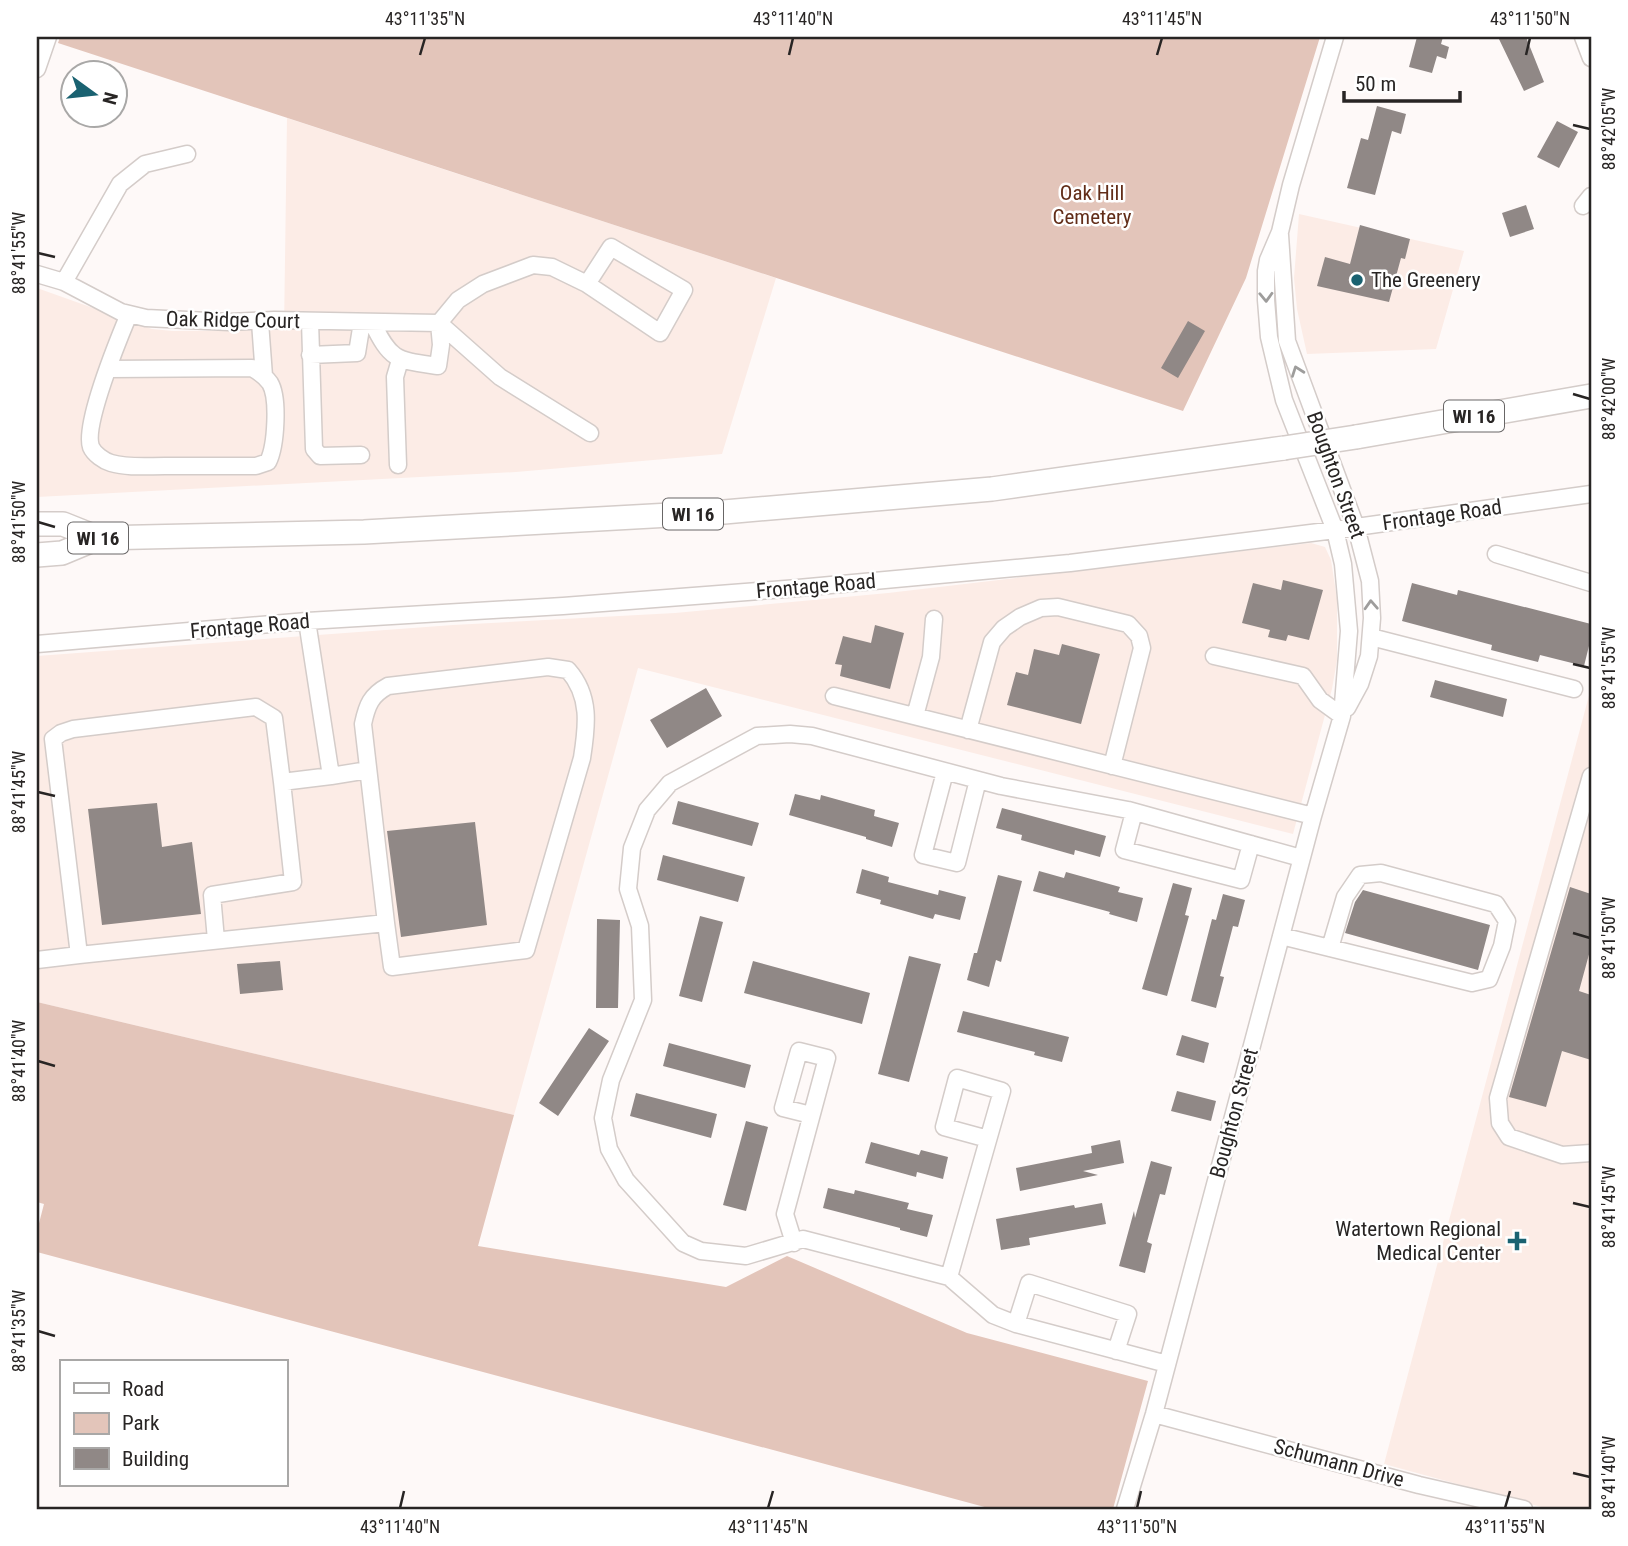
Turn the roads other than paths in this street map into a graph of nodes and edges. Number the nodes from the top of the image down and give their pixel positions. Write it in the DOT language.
graph roads {
  1 [pos="48,37"];
  2 [pos="1335,37"];
  3 [pos="1583,37"];
  4 [pos="1591,58"];
  5 [pos="37,69"];
  6 [pos="187,154"];
  7 [pos="1280,232"];
  8 [pos="38,279"];
  9 [pos="64,282"];
  10 [pos="587,285"];
  11 [pos="129,314"];
  12 [pos="310,321"];
  13 [pos="260,322"];
  14 [pos="367,322"];
  15 [pos="439,323"];
  16 [pos="310,355"];
  17 [pos="400,360"];
  18 [pos="109,369"];
  19 [pos="264,376"];
  20 [pos="1591,396"];
  21 [pos="590,433"];
  22 [pos="361,454"];
  23 [pos="398,465"];
  24 [pos="1591,494"];
  25 [pos="37,524"];
  26 [pos="1356,527"];
  27 [pos="1335,530"];
  28 [pos="98,538"];
  29 [pos="1496,554"];
  30 [pos="37,555"];
  31 [pos="1591,583"];
  32 [pos="934,619"];
  33 [pos="307,621"];
  34 [pos="1371,637"];
  35 [pos="37,644"];
  36 [pos="1214,656"];
  37 [pos="1574,689"];
  38 [pos="834,696"];
  39 [pos="915,716"];
  40 [pos="1342,716"];
  41 [pos="968,730"];
  42 [pos="1112,766"];
  43 [pos="368,770"];
  44 [pos="945,772"];
  45 [pos="331,776"];
  46 [pos="1591,776"];
  47 [pos="978,780"];
  48 [pos="282,782"];
  49 [pos="1133,812"];
  50 [pos="1313,816"];
  51 [pos="1251,844"];
  52 [pos="1301,858"];
  53 [pos="386,923"];
  54 [pos="1281,936"];
  55 [pos="216,940"];
  56 [pos="1330,948"];
  57 [pos="79,955"];
  58 [pos="37,960"];
  59 [pos="811,1115"];
  60 [pos="988,1139"];
  61 [pos="1591,1153"];
  62 [pos="794,1243"];
  63 [pos="949,1277"];
  64 [pos="1016,1324"];
  65 [pos="1116,1351"];
  66 [pos="1167,1364"];
  67 [pos="1153,1415"];
  68 [pos="1125,1509"];
  69 [pos="1524,1509"];
  1 -- 5 [label="street"];
  2 -- 7 [label="street, Boughton Street"];
  3 -- 4 [label="street"];
  6 -- 9 [label="street"];
  26 -- 7 [label="street, Boughton Street, one-way"];
  7 -- 27 [label="street, Boughton Street, one-way"];
  8 -- 9 [label="street, Oak Ridge Court"];
  9 -- 11 [label="street, Oak Ridge Court"];
  10 -- 10 [label="street"];
  10 -- 15 [label="street"];
  11 -- 13 [label="street, Oak Ridge Court"];
  11 -- 18 [label="street"];
  12 -- 13 [label="street, Oak Ridge Court"];
  12 -- 14 [label="street, Oak Ridge Court"];
  12 -- 16 [label="street"];
  13 -- 19 [label="street"];
  14 -- 15 [label="street, Oak Ridge Court"];
  14 -- 16 [label="street"];
  14 -- 17 [label="street"];
  15 -- 17 [label="street"];
  15 -- 21 [label="street"];
  16 -- 22 [label="street"];
  17 -- 23 [label="street"];
  18 -- 19 [label="street"];
  18 -- 19 [label="street"];
  20 -- 28 [label="highway, WI 16, bridge"];
  24 -- 26 [label="street, Frontage Road"];
  25 -- 28 [label="highway, WI 16"];
  26 -- 27 [label="street, Frontage Road"];
  34 -- 26 [label="street, Boughton Street, one-way"];
  27 -- 33 [label="street, Frontage Road"];
  27 -- 40 [label="street, Boughton Street"];
  28 -- 30 [label="highway, WI 16"];
  29 -- 31 [label="street"];
  32 -- 39 [label="street"];
  33 -- 35 [label="street, Frontage Road"];
  33 -- 45 [label="street"];
  34 -- 37 [label="street"];
  34 -- 40 [label="street, Boughton Street"];
  36 -- 40 [label="street"];
  38 -- 39 [label="street"];
  39 -- 41 [label="street"];
  40 -- 50 [label="street, Boughton Street"];
  41 -- 42 [label="street"];
  41 -- 42 [label="street"];
  42 -- 50 [label="street"];
  43 -- 45 [label="street"];
  43 -- 53 [label="street"];
  43 -- 53 [label="street"];
  44 -- 47 [label="street"];
  44 -- 47 [label="street"];
  44 -- 62 [label="street"];
  45 -- 48 [label="street"];
  46 -- 61 [label="street"];
  47 -- 49 [label="street"];
  48 -- 55 [label="street"];
  48 -- 57 [label="street"];
  49 -- 51 [label="street"];
  49 -- 51 [label="street"];
  50 -- 52 [label="street, Boughton Street"];
  51 -- 52 [label="street"];
  52 -- 54 [label="street, Boughton Street"];
  53 -- 55 [label="street"];
  54 -- 56 [label="street"];
  54 -- 66 [label="street, Boughton Street"];
  55 -- 57 [label="street"];
  56 -- 56 [label="street"];
  57 -- 58 [label="street"];
  59 -- 62 [label="street"];
  60 -- 63 [label="street"];
  62 -- 63 [label="street"];
  63 -- 64 [label="street"];
  64 -- 65 [label="street"];
  64 -- 65 [label="street"];
  65 -- 66 [label="street"];
  66 -- 67 [label="street, Boughton Street"];
  67 -- 68 [label="street, Boughton Street"];
  67 -- 69 [label="street, Schumann Drive"];
}
